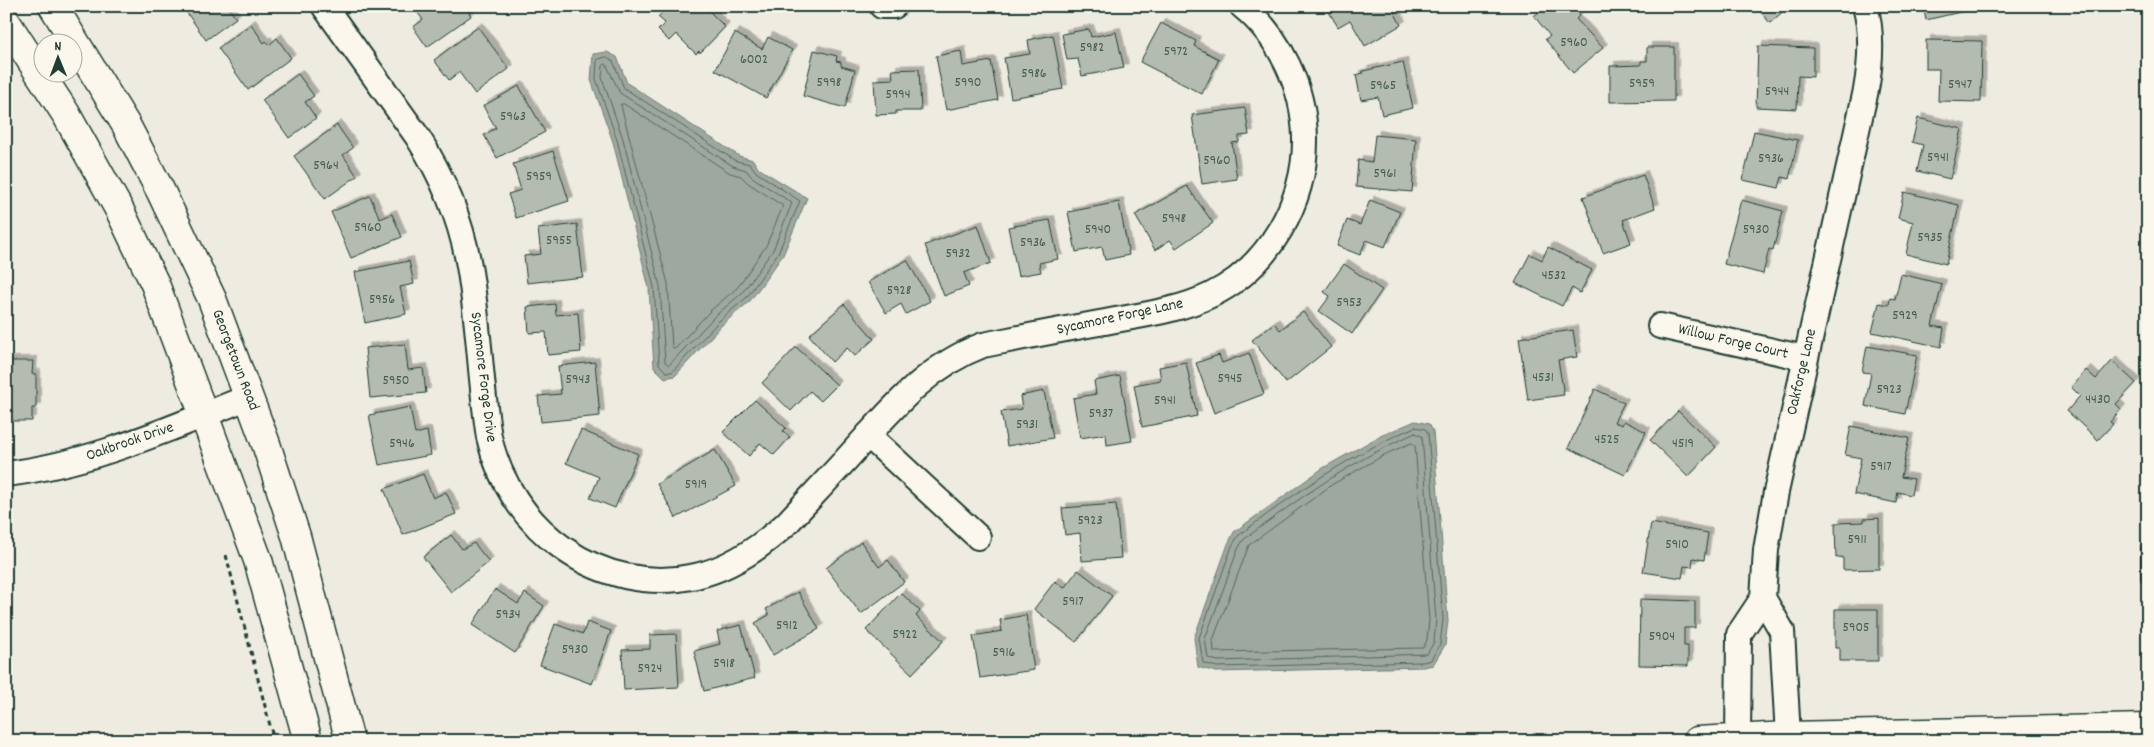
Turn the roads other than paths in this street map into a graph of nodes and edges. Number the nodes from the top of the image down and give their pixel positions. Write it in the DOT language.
graph roads {
  1 [pos="53,6"];
  2 [pos="324,6"];
  3 [pos="882,6"];
  4 [pos="894,6"];
  5 [pos="1242,6"];
  6 [pos="1865,6"];
  7 [pos="6,22"];
  8 [pos="1660,326"];
  9 [pos="1805,358"];
  10 [pos="249,397"];
  11 [pos="205,414"];
  12 [pos="868,435"];
  13 [pos="6,474"];
  14 [pos="978,537"];
  15 [pos="2148,548"];
  16 [pos="2148,578"];
  17 [pos="1763,598"];
  18 [pos="2148,728"];
  19 [pos="1788,736"];
  20 [pos="1738,739"];
  21 [pos="308,741"];
  22 [pos="350,741"];
  23 [pos="1697,741"];
  1 -- 10 [label="main road, Georgetown Road"];
  2 -- 12 [label="street, Sycamore Forge Drive"];
  3 -- 4 [label="street"];
  5 -- 12 [label="street, Sycamore Forge Lane"];
  6 -- 9 [label="street, Oakforge Lane"];
  7 -- 11 [label="main road"];
  8 -- 9 [label="street, Willow Forge Court"];
  9 -- 17 [label="street, Oakforge Lane"];
  10 -- 11 [label="street, Oakbrook Drive"];
  10 -- 22 [label="main road, Georgetown Road"];
  11 -- 13 [label="street, Oakbrook Drive"];
  11 -- 21 [label="main road"];
  12 -- 14 [label="street"];
  15 -- 16 [label="lane"];
  17 -- 19 [label="street"];
  17 -- 20 [label="street"];
  18 -- 19 [label="main road"];
  19 -- 20 [label="main road"];
  20 -- 23 [label="main road"];
}
